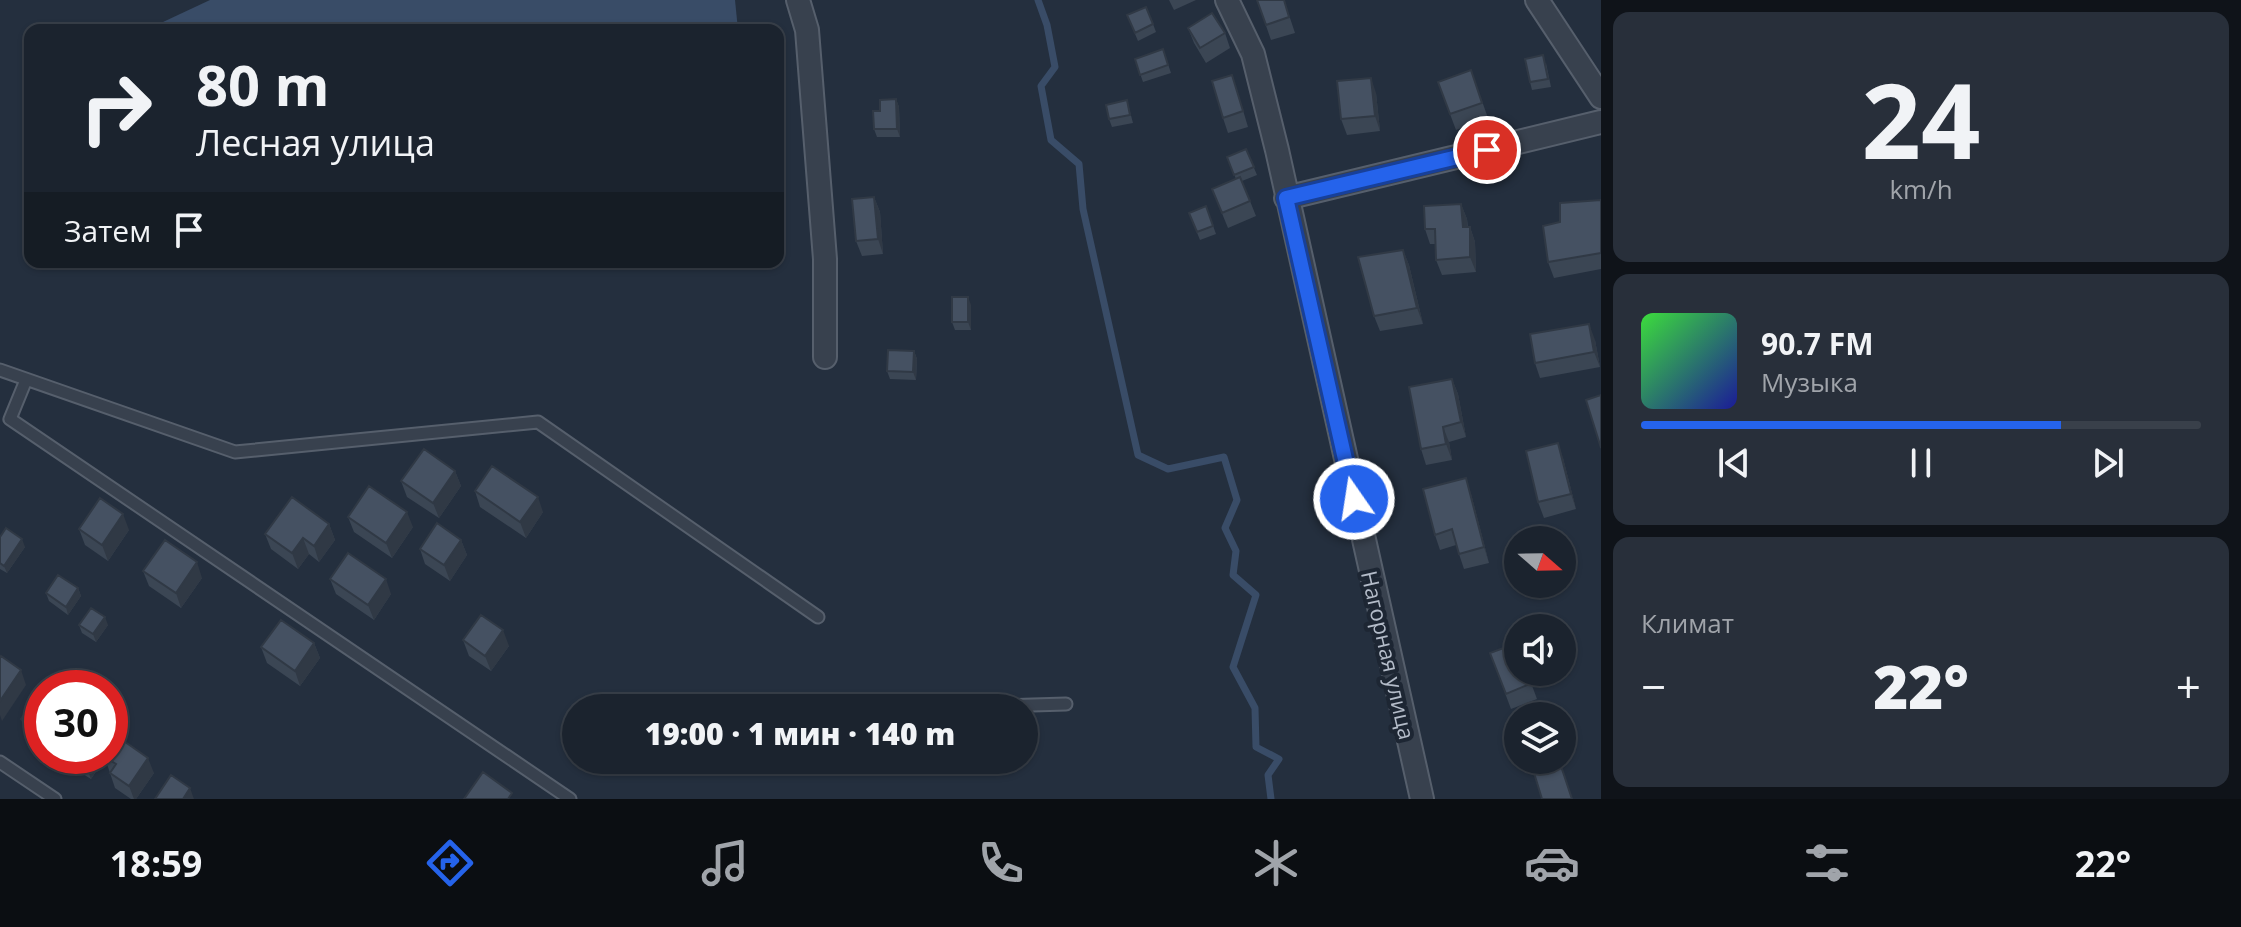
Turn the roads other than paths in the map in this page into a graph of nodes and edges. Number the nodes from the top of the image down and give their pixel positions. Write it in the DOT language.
graph roads {
  1 [pos="798,0"];
  2 [pos="1227,0"];
  3 [pos="1537,0"];
  4 [pos="1601,97"];
  5 [pos="1601,122"];
  6 [pos="1286,198"];
  7 [pos="825,357"];
  8 [pos="0,370"];
  9 [pos="26,380"];
  10 [pos="818,617"];
  11 [pos="1066,704"];
  12 [pos="1038,705"];
  13 [pos="0,762"];
  14 [pos="55,799"];
  15 [pos="570,799"];
  16 [pos="1422,799"];
  1 -- 7 [label="street"];
  2 -- 6 [label="street, Нагорная улица"];
  3 -- 4 [label="street"];
  5 -- 6 [label="street"];
  6 -- 16 [label="street, Нагорная улица"];
  8 -- 9 [label="lane"];
  9 -- 10 [label="lane"];
  9 -- 15 [label="lane"];
  11 -- 12 [label="lane"];
  13 -- 14 [label="lane"];
}
